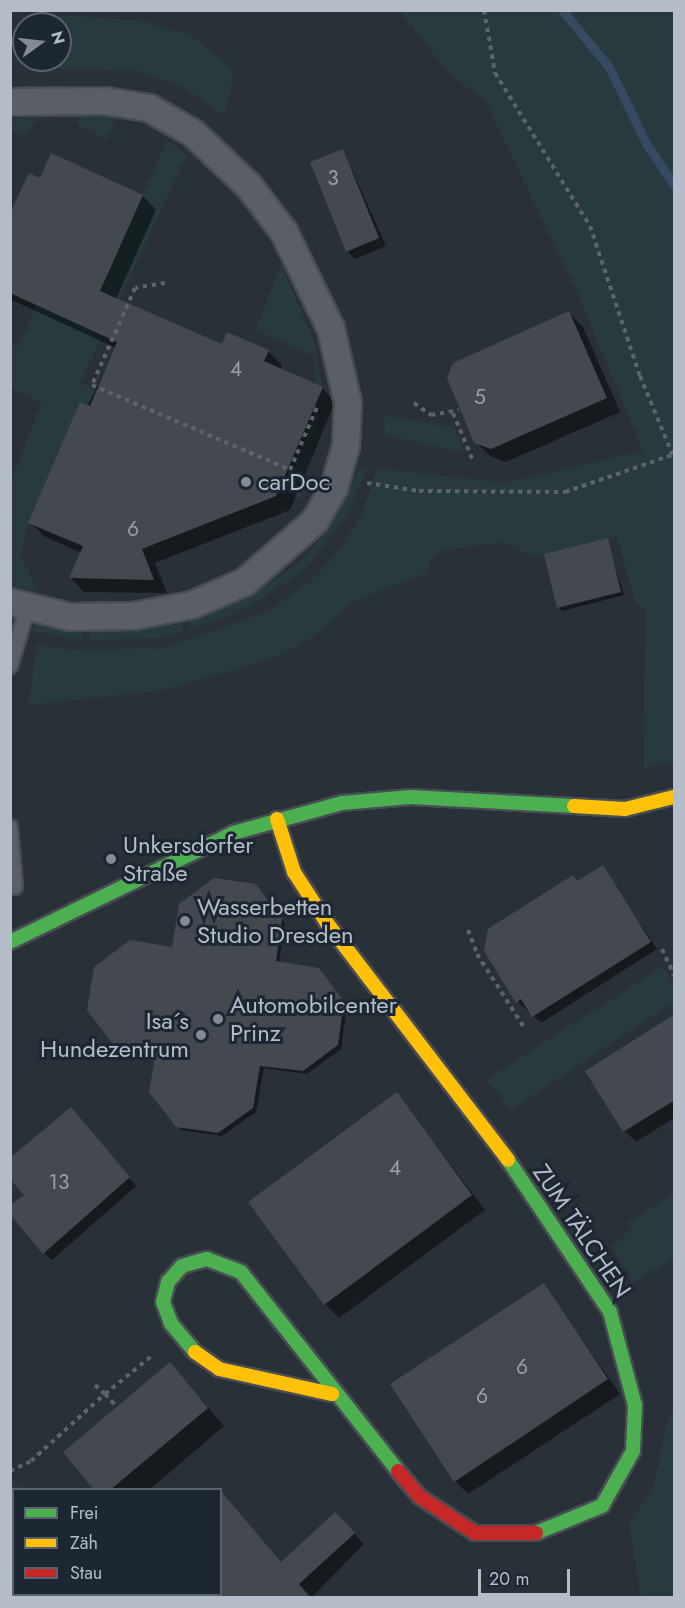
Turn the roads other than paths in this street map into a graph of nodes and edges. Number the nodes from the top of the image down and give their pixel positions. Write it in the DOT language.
graph roads {
  1 [pos="10,102"];
  2 [pos="19,604"];
  3 [pos="10,666"];
  4 [pos="675,797"];
  5 [pos="277,819"];
  6 [pos="10,827"];
  7 [pos="15,887"];
  8 [pos="10,942"];
  9 [pos="332,1394"];
  1 -- 2 [label="street"];
  2 -- 3 [label="lane"];
  4 -- 5 [label="street"];
  5 -- 8 [label="street"];
  5 -- 9 [label="street, ZUM TÄLCHEN"];
  6 -- 7 [label="lane"];
  9 -- 9 [label="street, ZUM TÄLCHEN"];
}
